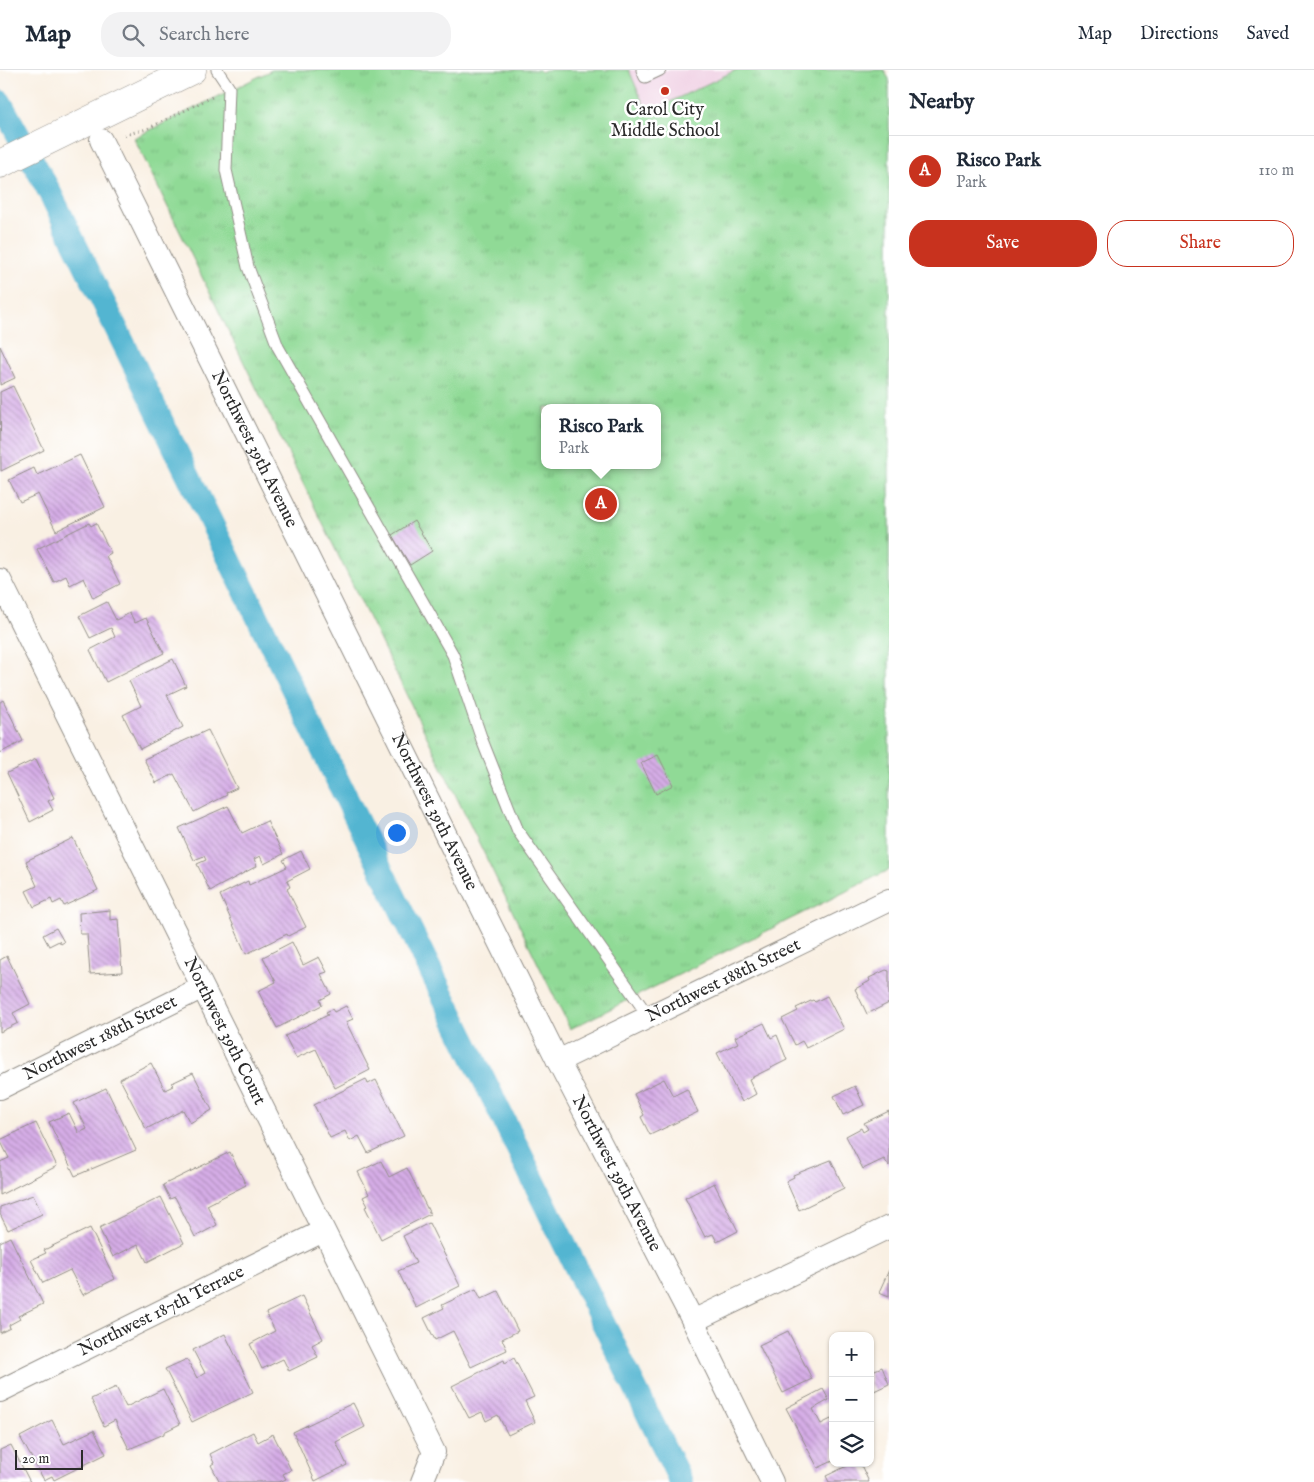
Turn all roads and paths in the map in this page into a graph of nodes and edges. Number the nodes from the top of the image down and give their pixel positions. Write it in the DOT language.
graph roads {
  1 [pos="192,70"];
  2 [pos="217,70"];
  3 [pos="642,70"];
  4 [pos="660,70"];
  5 [pos="229,88"];
  6 [pos="101,140"];
  7 [pos="0,164"];
  8 [pos="0,580"];
  9 [pos="889,900"];
  10 [pos="201,988"];
  11 [pos="649,1016"];
  12 [pos="558,1060"];
  13 [pos="0,1088"];
  14 [pos="889,1228"];
  15 [pos="323,1231"];
  16 [pos="693,1321"];
  17 [pos="0,1391"];
  18 [pos="422,1482"];
  19 [pos="772,1482"];
  1 -- 7 [label="street"];
  2 -- 5 [label="lane"];
  3 -- 4 [label="lane"];
  5 -- 6 [label="path"];
  5 -- 11 [label="lane"];
  6 -- 12 [label="street, Northwest 39th Avenue"];
  8 -- 10 [label="street, Northwest 39th Court"];
  9 -- 11 [label="street, Northwest 188th Street"];
  10 -- 13 [label="street, Northwest 188th Street"];
  10 -- 15 [label="street, Northwest 39th Court"];
  11 -- 12 [label="street, Northwest 188th Street"];
  12 -- 16 [label="street, Northwest 39th Avenue"];
  14 -- 16 [label="street"];
  15 -- 17 [label="street, Northwest 187th Terrace"];
  15 -- 18 [label="street, Northwest 39th Court"];
  16 -- 19 [label="street, Northwest 39th Avenue"];
}
